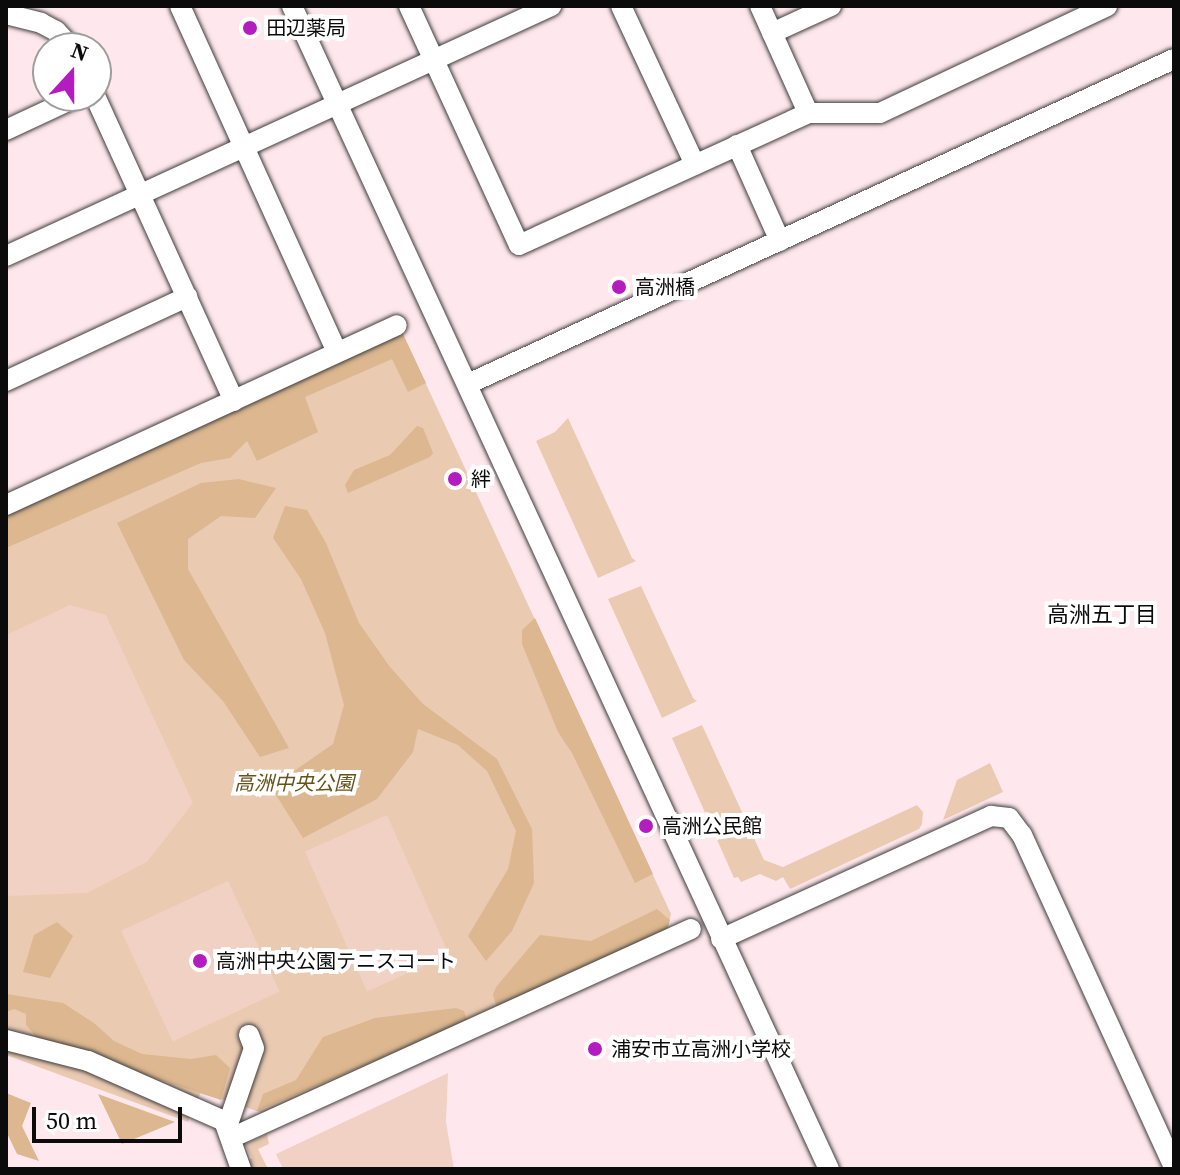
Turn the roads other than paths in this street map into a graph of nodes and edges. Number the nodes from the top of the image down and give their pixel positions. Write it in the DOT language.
graph roads {
  1 [pos="180,6"];
  2 [pos="292,6"];
  3 [pos="409,6"];
  4 [pos="551,6"];
  5 [pos="621,6"];
  6 [pos="760,6"];
  7 [pos="831,6"];
  8 [pos="1107,6"];
  9 [pos="6,14"];
  10 [pos="57,32"];
  11 [pos="772,33"];
  12 [pos="1174,59"];
  13 [pos="433,60"];
  14 [pos="338,105"];
  15 [pos="45,112"];
  16 [pos="102,112"];
  17 [pos="808,113"];
  18 [pos="6,130"];
  19 [pos="737,145"];
  20 [pos="243,147"];
  21 [pos="695,165"];
  22 [pos="138,195"];
  23 [pos="780,241"];
  24 [pos="6,256"];
  25 [pos="187,297"];
  26 [pos="397,325"];
  27 [pos="337,352"];
  28 [pos="6,381"];
  29 [pos="468,384"];
  30 [pos="234,401"];
  31 [pos="6,505"];
  32 [pos="691,929"];
  33 [pos="721,939"];
  34 [pos="249,1035"];
  35 [pos="6,1040"];
  36 [pos="229,1132"];
  37 [pos="1174,1167"];
  38 [pos="241,1169"];
  39 [pos="829,1169"];
  1 -- 20 [label="street"];
  2 -- 14 [label="street"];
  3 -- 13 [label="street"];
  4 -- 13 [label="street"];
  5 -- 21 [label="street"];
  6 -- 11 [label="street"];
  7 -- 11 [label="street"];
  8 -- 17 [label="street"];
  9 -- 10 [label="street"];
  11 -- 17 [label="street"];
  12 -- 23 [label="street"];
  13 -- 14 [label="street"];
  13 -- 21 [label="street"];
  14 -- 20 [label="street"];
  14 -- 29 [label="street"];
  15 -- 18 [label="street"];
  16 -- 22 [label="street"];
  17 -- 19 [label="street"];
  19 -- 21 [label="street"];
  19 -- 23 [label="street"];
  20 -- 22 [label="street"];
  20 -- 27 [label="street"];
  22 -- 24 [label="street"];
  22 -- 25 [label="street"];
  23 -- 29 [label="street"];
  25 -- 28 [label="street"];
  25 -- 30 [label="street"];
  26 -- 27 [label="street"];
  27 -- 30 [label="street"];
  29 -- 33 [label="street"];
  30 -- 31 [label="street"];
  32 -- 36 [label="street"];
  33 -- 37 [label="street"];
  33 -- 39 [label="street"];
  34 -- 36 [label="street"];
  35 -- 36 [label="street"];
  36 -- 38 [label="street"];
}
